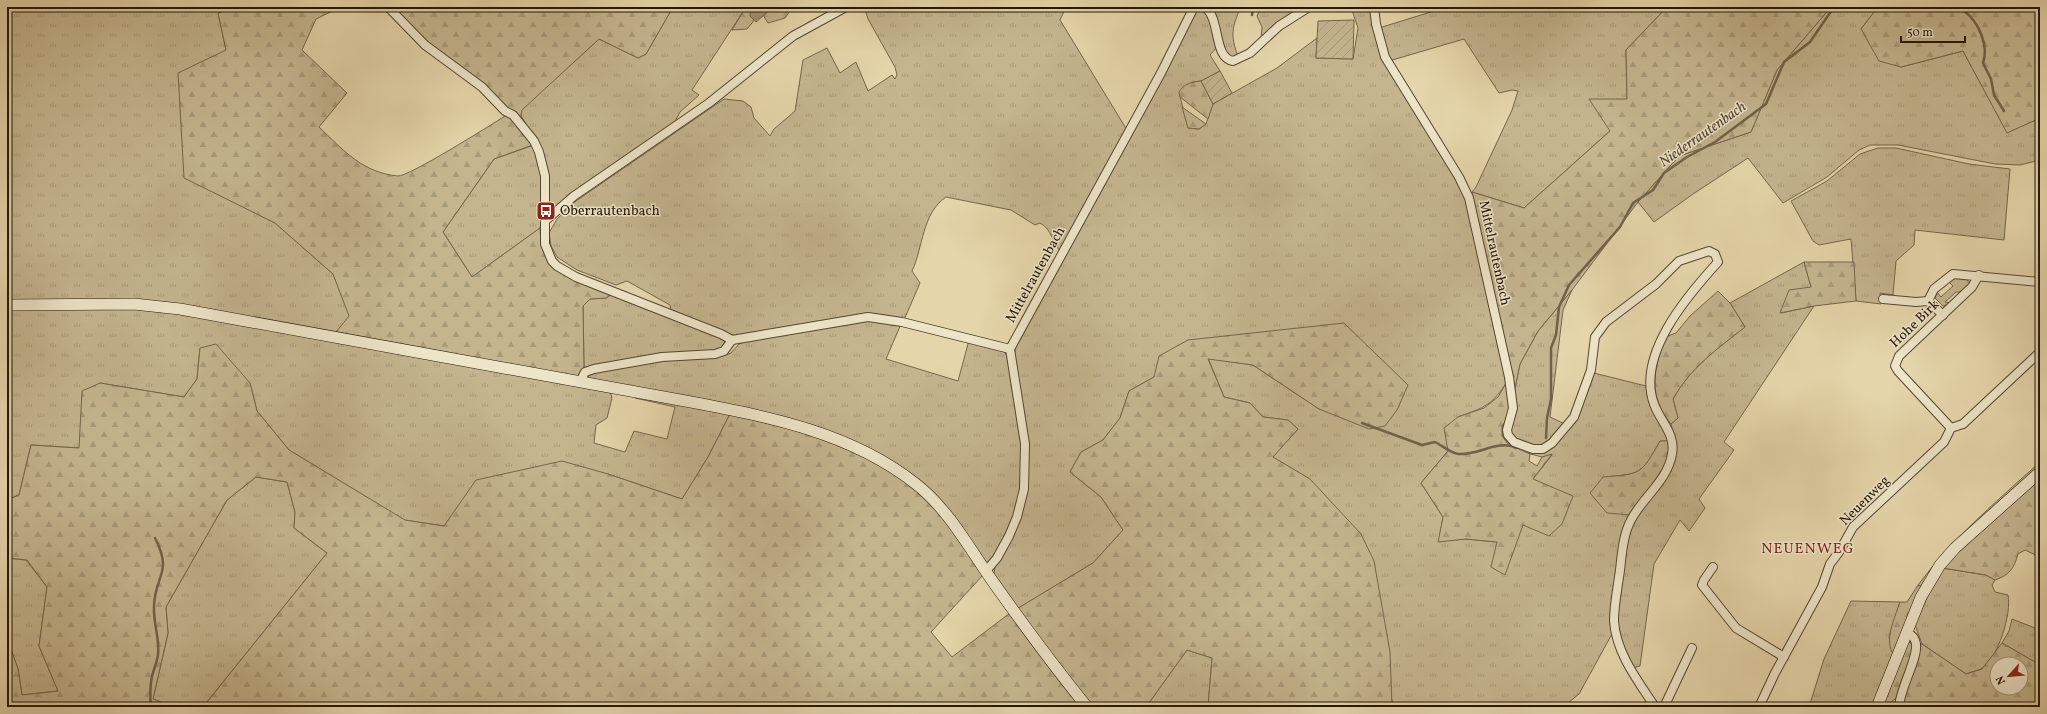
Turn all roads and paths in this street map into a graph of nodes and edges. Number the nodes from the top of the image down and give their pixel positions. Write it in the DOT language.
graph roads {
  1 [pos="388,7"];
  2 [pos="846,7"];
  3 [pos="1194,7"];
  4 [pos="1205,7"];
  5 [pos="1309,7"];
  6 [pos="1374,7"];
  7 [pos="545,221"];
  8 [pos="1979,275"];
  9 [pos="2040,282"];
  10 [pos="1883,299"];
  11 [pos="1928,301"];
  12 [pos="7,305"];
  13 [pos="1943,315"];
  14 [pos="732,340"];
  15 [pos="1010,349"];
  16 [pos="2040,352"];
  17 [pos="580,382"];
  18 [pos="1952,428"];
  19 [pos="2040,472"];
  20 [pos="1713,567"];
  21 [pos="986,571"];
  22 [pos="1907,632"];
  23 [pos="1692,648"];
  24 [pos="1784,657"];
  25 [pos="1087,707"];
  26 [pos="1655,707"];
  27 [pos="1664,707"];
  28 [pos="1759,707"];
  29 [pos="1876,707"];
  30 [pos="1899,707"];
  1 -- 7 [label="street"];
  2 -- 7 [label="street"];
  3 -- 15 [label="street, Mittelrautenbach"];
  4 -- 5 [label="street"];
  6 -- 26 [label="street, Mittelrautenbach"];
  7 -- 14 [label="street"];
  8 -- 9 [label="street"];
  8 -- 11 [label="street"];
  8 -- 13 [label="street, Hohe Birk"];
  10 -- 11 [label="street"];
  11 -- 13 [label="street"];
  12 -- 17 [label="main road"];
  13 -- 18 [label="street, Hohe Birk"];
  14 -- 15 [label="street"];
  14 -- 17 [label="street"];
  15 -- 21 [label="street"];
  16 -- 18 [label="street, Neuenweg"];
  17 -- 21 [label="main road"];
  18 -- 24 [label="street, Neuenweg"];
  19 -- 22 [label="main road"];
  20 -- 24 [label="street"];
  21 -- 25 [label="main road"];
  22 -- 29 [label="main road"];
  22 -- 30 [label="street"];
  23 -- 27 [label="street"];
  24 -- 28 [label="street, Neuenweg"];
}
